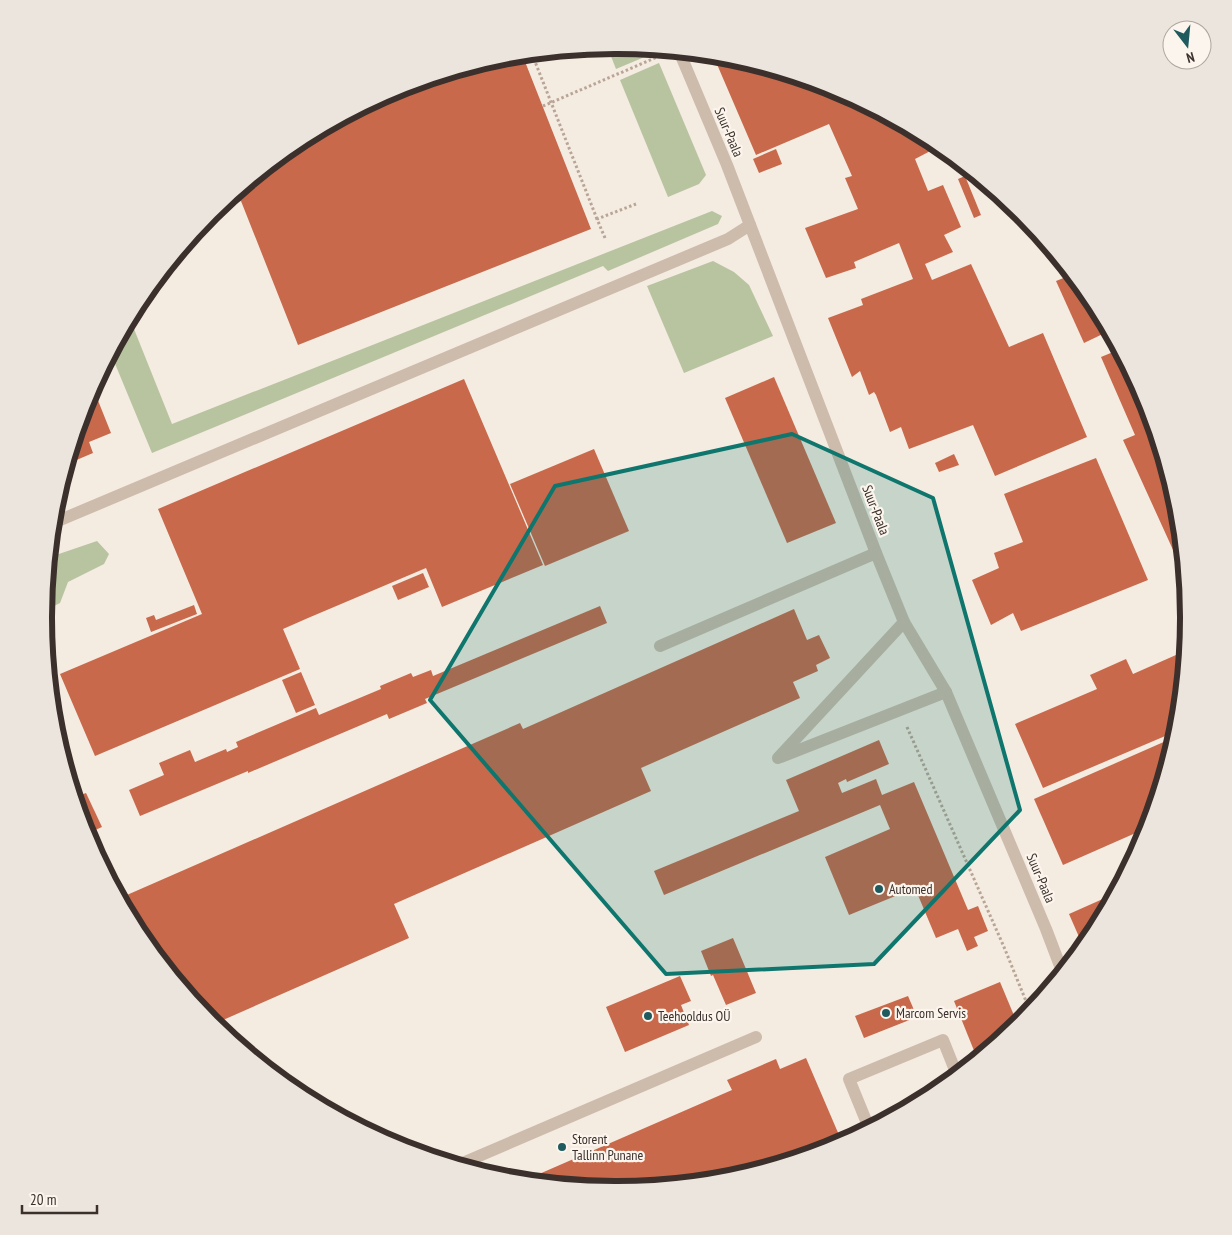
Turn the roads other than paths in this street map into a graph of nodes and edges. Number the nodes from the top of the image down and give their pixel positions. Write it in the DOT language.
graph roads {
  1 [pos="682,58"];
  2 [pos="750,225"];
  3 [pos="61,520"];
  4 [pos="876,553"];
  5 [pos="904,622"];
  6 [pos="660,646"];
  7 [pos="946,692"];
  8 [pos="1060,965"];
  9 [pos="756,1037"];
  10 [pos="954,1068"];
  11 [pos="867,1122"];
  12 [pos="467,1161"];
  1 -- 2 [label="street, Suur-Paala"];
  2 -- 3 [label="street"];
  2 -- 4 [label="street, Suur-Paala"];
  4 -- 5 [label="street, Suur-Paala"];
  4 -- 6 [label="street"];
  5 -- 7 [label="street, Suur-Paala"];
  5 -- 7 [label="street"];
  7 -- 8 [label="street, Suur-Paala"];
  9 -- 12 [label="street"];
  10 -- 11 [label="street"];
}
